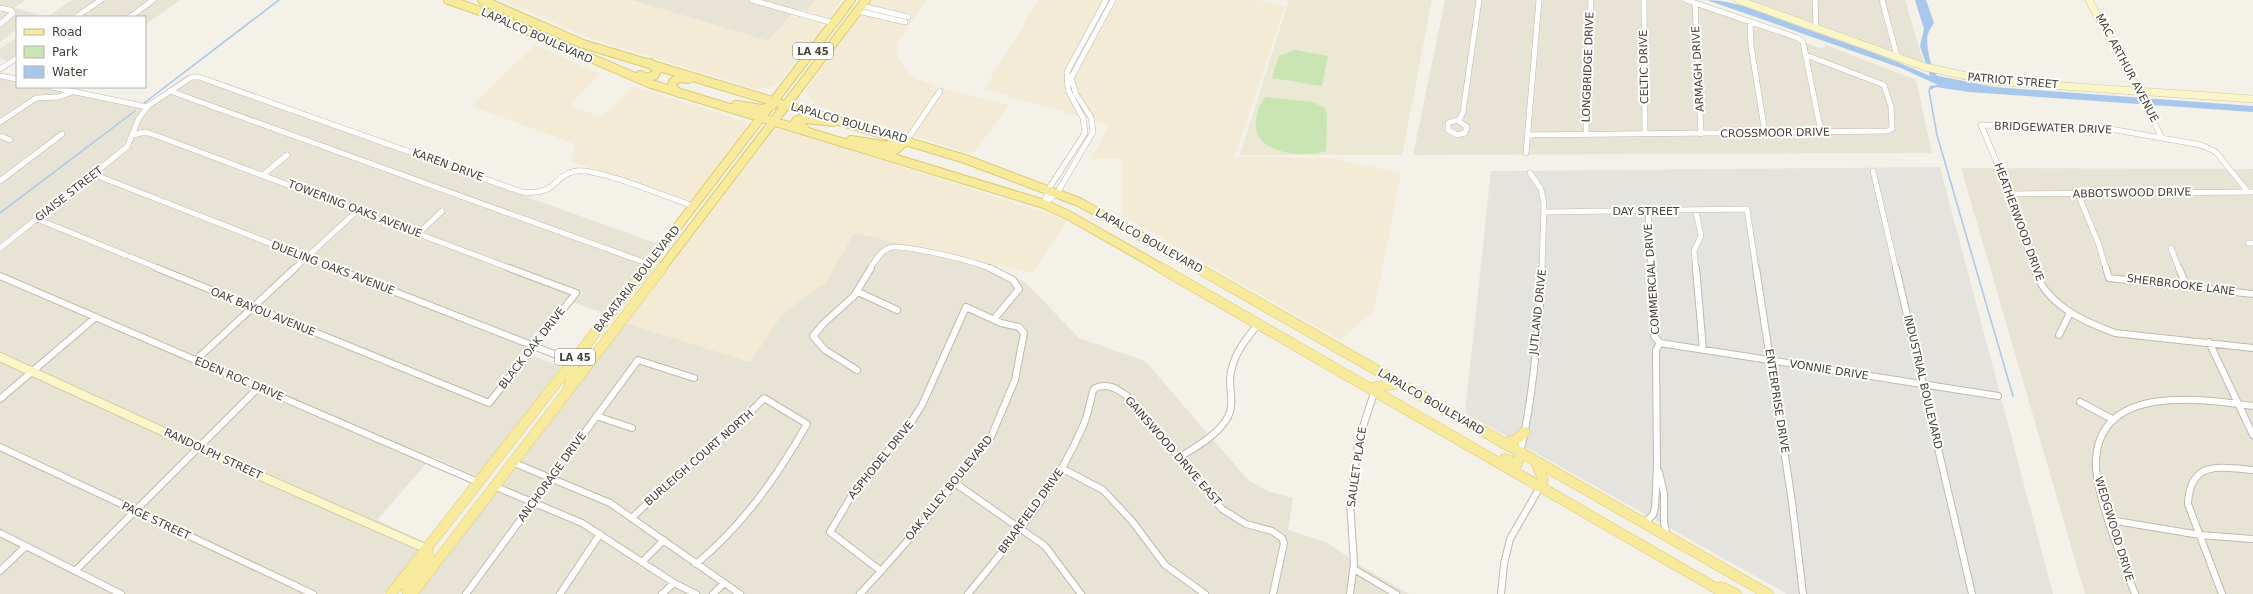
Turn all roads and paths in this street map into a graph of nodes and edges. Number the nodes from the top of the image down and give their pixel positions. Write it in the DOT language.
graph roads {
  1 [pos="101,0"];
  2 [pos="153,0"];
  3 [pos="448,0"];
  4 [pos="482,0"];
  5 [pos="752,0"];
  6 [pos="852,0"];
  7 [pos="1106,0"];
  8 [pos="1113,0"];
  9 [pos="1479,0"];
  10 [pos="1539,0"];
  11 [pos="1591,0"];
  12 [pos="1644,0"];
  13 [pos="1686,0"];
  14 [pos="1738,0"];
  15 [pos="1815,0"];
  16 [pos="1882,0"];
  17 [pos="2090,0"];
  18 [pos="1746,2"];
  19 [pos="1696,3"];
  20 [pos="862,6"];
  21 [pos="846,7"];
  22 [pos="0,8"];
  23 [pos="77,16"];
  24 [pos="131,16"];
  25 [pos="908,17"];
  26 [pos="905,22"];
  27 [pos="1750,22"];
  28 [pos="833,23"];
  29 [pos="0,24"];
  30 [pos="1816,27"];
  31 [pos="833,41"];
  32 [pos="812,51"];
  33 [pos="1806,56"];
  34 [pos="1896,56"];
  35 [pos="16,59"];
  36 [pos="650,63"];
  37 [pos="8,64"];
  38 [pos="16,65"];
  39 [pos="608,66"];
  40 [pos="0,69"];
  41 [pos="0,76"];
  42 [pos="199,77"];
  43 [pos="16,79"];
  44 [pos="721,86"];
  45 [pos="56,88"];
  46 [pos="799,89"];
  47 [pos="170,91"];
  48 [pos="940,91"];
  49 [pos="74,92"];
  50 [pos="679,93"];
  51 [pos="2140,93"];
  52 [pos="748,94"];
  53 [pos="687,96"];
  54 [pos="2253,99"];
  55 [pos="729,103"];
  56 [pos="787,103"];
  57 [pos="772,104"];
  58 [pos="148,107"];
  59 [pos="781,113"];
  60 [pos="760,120"];
  61 [pos="839,120"];
  62 [pos="1459,121"];
  63 [pos="0,122"];
  64 [pos="828,122"];
  65 [pos="774,123"];
  66 [pos="1981,125"];
  67 [pos="1821,132"];
  68 [pos="812,133"];
  69 [pos="1765,133"];
  70 [pos="62,134"];
  71 [pos="1645,134"];
  72 [pos="1701,134"];
  73 [pos="889,135"];
  74 [pos="1528,135"];
  75 [pos="1586,135"];
  76 [pos="0,136"];
  77 [pos="133,136"];
  78 [pos="747,137"];
  79 [pos="2162,138"];
  80 [pos="10,140"];
  81 [pos="851,140"];
  82 [pos="907,140"];
  83 [pos="1526,153"];
  84 [pos="287,154"];
  85 [pos="738,169"];
  86 [pos="1873,170"];
  87 [pos="1530,173"];
  88 [pos="93,174"];
  89 [pos="263,175"];
  90 [pos="0,181"];
  91 [pos="1048,190"];
  92 [pos="2250,192"];
  93 [pos="1056,193"];
  94 [pos="2010,194"];
  95 [pos="2078,194"];
  96 [pos="701,197"];
  97 [pos="1044,204"];
  98 [pos="694,206"];
  99 [pos="1090,208"];
  100 [pos="1747,209"];
  101 [pos="358,210"];
  102 [pos="1648,210"];
  103 [pos="1696,210"];
  104 [pos="442,211"];
  105 [pos="705,212"];
  106 [pos="1545,212"];
  107 [pos="1068,215"];
  108 [pos="37,219"];
  109 [pos="697,222"];
  110 [pos="419,233"];
  111 [pos="0,248"];
  112 [pos="2171,248"];
  113 [pos="659,251"];
  114 [pos="306,258"];
  115 [pos="649,264"];
  116 [pos="1191,264"];
  117 [pos="662,268"];
  118 [pos="0,276"];
  119 [pos="1180,278"];
  120 [pos="653,280"];
  121 [pos="1220,281"];
  122 [pos="2186,285"];
  123 [pos="858,292"];
  124 [pos="576,293"];
  125 [pos="2253,294"];
  126 [pos="1209,295"];
  127 [pos="252,308"];
  128 [pos="897,310"];
  129 [pos="2070,313"];
  130 [pos="1278,314"];
  131 [pos="96,317"];
  132 [pos="994,319"];
  133 [pos="1259,323"];
  134 [pos="1274,331"];
  135 [pos="2059,335"];
  136 [pos="590,339"];
  137 [pos="2209,342"];
  138 [pos="1660,343"];
  139 [pos="534,346"];
  140 [pos="2253,348"];
  141 [pos="1703,350"];
  142 [pos="1349,355"];
  143 [pos="0,357"];
  144 [pos="196,360"];
  145 [pos="572,361"];
  146 [pos="1771,361"];
  147 [pos="586,366"];
  148 [pos="1338,368"];
  149 [pos="857,370"];
  150 [pos="32,371"];
  151 [pos="694,378"];
  152 [pos="1398,383"];
  153 [pos="1106,384"];
  154 [pos="1924,385"];
  155 [pos="259,387"];
  156 [pos="569,389"];
  157 [pos="1373,389"];
  158 [pos="1408,389"];
  159 [pos="1998,396"];
  160 [pos="0,399"];
  161 [pos="2080,402"];
  162 [pos="489,403"];
  163 [pos="1398,403"];
  164 [pos="2239,404"];
  165 [pos="2253,406"];
  166 [pos="596,416"];
  167 [pos="2114,420"];
  168 [pos="632,428"];
  169 [pos="1525,432"];
  170 [pos="2253,435"];
  171 [pos="1503,443"];
  172 [pos="0,447"];
  173 [pos="199,447"];
  174 [pos="1473,447"];
  175 [pos="1520,453"];
  176 [pos="499,455"];
  177 [pos="1178,458"];
  178 [pos="512,462"];
  179 [pos="1536,462"];
  180 [pos="1657,466"];
  181 [pos="1063,469"];
  182 [pos="2253,470"];
  183 [pos="551,477"];
  184 [pos="478,482"];
  185 [pos="956,483"];
  186 [pos="494,486"];
  187 [pos="1540,487"];
  188 [pos="534,502"];
  189 [pos="135,511"];
  190 [pos="633,517"];
  191 [pos="2110,520"];
  192 [pos="1644,523"];
  193 [pos="1022,528"];
  194 [pos="0,533"];
  195 [pos="600,534"];
  196 [pos="2200,535"];
  197 [pos="1667,537"];
  198 [pos="2253,539"];
  199 [pos="664,540"];
  200 [pos="26,546"];
  201 [pos="427,549"];
  202 [pos="642,562"];
  203 [pos="696,564"];
  204 [pos="1354,569"];
  205 [pos="0,571"];
  206 [pos="75,571"];
  207 [pos="881,571"];
  208 [pos="1705,582"];
  209 [pos="674,583"];
  210 [pos="724,583"];
  211 [pos="1758,590"];
  212 [pos="1078,593"];
  213 [pos="121,594"];
  214 [pos="313,594"];
  215 [pos="391,594"];
  216 [pos="408,594"];
  217 [pos="412,594"];
  218 [pos="466,594"];
  219 [pos="560,594"];
  220 [pos="662,594"];
  221 [pos="696,594"];
  222 [pos="713,594"];
  223 [pos="740,594"];
  224 [pos="860,594"];
  225 [pos="968,594"];
  226 [pos="1205,594"];
  227 [pos="1273,594"];
  228 [pos="1350,594"];
  229 [pos="1396,594"];
  230 [pos="1501,594"];
  231 [pos="1726,594"];
  232 [pos="1736,594"];
  233 [pos="1768,594"];
  234 [pos="1803,594"];
  235 [pos="1972,594"];
  236 [pos="2135,594"];
  237 [pos="2222,594"];
  1 -- 23 [label="street"];
  2 -- 24 [label="street"];
  3 -- 39 [label="main road, LAPALCO BOULEVARD"];
  4 -- 36 [label="main road, LAPALCO BOULEVARD"];
  5 -- 28 [label="street"];
  6 -- 20 [label="main road"];
  6 -- 21 [label="main road, BARATARIA BOULEVARD / LA 45"];
  7 -- 91 [label="street"];
  8 -- 93 [label="street"];
  9 -- 62 [label="street"];
  10 -- 74 [label="street"];
  11 -- 75 [label="street, LONGBRIDGE DRIVE"];
  12 -- 71 [label="street, CELTIC DRIVE"];
  13 -- 19 [label="street"];
  14 -- 18 [label="street, PATRIOT STREET"];
  15 -- 30 [label="street"];
  16 -- 34 [label="street"];
  17 -- 51 [label="street, MAC ARTHUR AVENUE"];
  18 -- 30 [label="street, PATRIOT STREET"];
  19 -- 27 [label="street"];
  19 -- 72 [label="street, ARMAGH DRIVE"];
  20 -- 25 [label="street"];
  20 -- 26 [label="street"];
  20 -- 31 [label="main road, BARATARIA BOULEVARD / LA 45"];
  21 -- 28 [label="main road, BARATARIA BOULEVARD / LA 45"];
  21 -- 31 [label="main road"];
  22 -- 29 [label="street"];
  27 -- 33 [label="street"];
  27 -- 69 [label="street"];
  28 -- 32 [label="main road, BARATARIA BOULEVARD / LA 45"];
  30 -- 34 [label="street, PATRIOT STREET"];
  31 -- 46 [label="main road, BARATARIA BOULEVARD / LA 45"];
  32 -- 46 [label="main road"];
  32 -- 57 [label="main road, BARATARIA BOULEVARD / LA 45"];
  33 -- 67 [label="street"];
  33 -- 67 [label="street, CROSSMOOR DRIVE"];
  34 -- 51 [label="street, PATRIOT STREET"];
  35 -- 37 [label="street"];
  36 -- 39 [label="main road"];
  36 -- 44 [label="main road, LAPALCO BOULEVARD"];
  37 -- 38 [label="street"];
  37 -- 40 [label="street"];
  39 -- 50 [label="main road, LAPALCO BOULEVARD"];
  41 -- 43 [label="street"];
  42 -- 47 [label="street, GIAISE STREET"];
  42 -- 98 [label="street, KAREN DRIVE"];
  44 -- 50 [label="main road"];
  44 -- 52 [label="main road, LAPALCO BOULEVARD"];
  45 -- 49 [label="street"];
  46 -- 56 [label="main road, BARATARIA BOULEVARD / LA 45"];
  46 -- 61 [label="main road"];
  47 -- 58 [label="street, GIAISE STREET"];
  47 -- 115 [label="street"];
  48 -- 82 [label="street"];
  49 -- 58 [label="street"];
  49 -- 63 [label="street"];
  50 -- 53 [label="main road, LAPALCO BOULEVARD"];
  51 -- 54 [label="street, PATRIOT STREET"];
  51 -- 79 [label="street, MAC ARTHUR AVENUE"];
  52 -- 55 [label="main road"];
  52 -- 57 [label="main road, LAPALCO BOULEVARD"];
  53 -- 55 [label="main road"];
  53 -- 60 [label="main road, LAPALCO BOULEVARD"];
  55 -- 57 [label="main road"];
  56 -- 57 [label="main road"];
  56 -- 59 [label="main road, BARATARIA BOULEVARD / LA 45"];
  56 -- 61 [label="main road, LAPALCO BOULEVARD"];
  57 -- 60 [label="main road, BARATARIA BOULEVARD / LA 45"];
  58 -- 77 [label="street, GIAISE STREET"];
  59 -- 60 [label="main road"];
  59 -- 64 [label="main road"];
  59 -- 65 [label="main road, BARATARIA BOULEVARD / LA 45"];
  60 -- 65 [label="main road, LAPALCO BOULEVARD"];
  60 -- 78 [label="main road, BARATARIA BOULEVARD / LA 45"];
  61 -- 64 [label="main road"];
  61 -- 73 [label="main road, LAPALCO BOULEVARD"];
  64 -- 68 [label="main road"];
  65 -- 68 [label="main road, LAPALCO BOULEVARD"];
  65 -- 85 [label="main road, BARATARIA BOULEVARD / LA 45"];
  66 -- 79 [label="street, BRIDGEWATER DRIVE"];
  66 -- 94 [label="street, HEATHERWOOD DRIVE"];
  67 -- 69 [label="street, CROSSMOOR DRIVE"];
  68 -- 81 [label="main road"];
  68 -- 97 [label="main road, LAPALCO BOULEVARD"];
  69 -- 72 [label="street, CROSSMOOR DRIVE"];
  70 -- 90 [label="street"];
  71 -- 72 [label="street, CROSSMOOR DRIVE"];
  71 -- 75 [label="street, CROSSMOOR DRIVE"];
  73 -- 81 [label="main road"];
  73 -- 82 [label="main road, LAPALCO BOULEVARD"];
  74 -- 75 [label="street, CROSSMOOR DRIVE"];
  74 -- 83 [label="street"];
  76 -- 80 [label="street"];
  77 -- 88 [label="street, GIAISE STREET"];
  77 -- 89 [label="street, TOWERING OAKS AVENUE"];
  78 -- 85 [label="main road"];
  78 -- 96 [label="main road, BARATARIA BOULEVARD / LA 45"];
  79 -- 92 [label="street, BRIDGEWATER DRIVE"];
  81 -- 82 [label="main road"];
  82 -- 91 [label="main road, LAPALCO BOULEVARD"];
  84 -- 89 [label="street"];
  85 -- 105 [label="main road, BARATARIA BOULEVARD / LA 45"];
  86 -- 154 [label="street, INDUSTRIAL BOULEVARD"];
  87 -- 106 [label="street, JUTLAND DRIVE"];
  88 -- 108 [label="street, GIAISE STREET"];
  88 -- 114 [label="street, DUELING OAKS AVENUE"];
  89 -- 101 [label="street, TOWERING OAKS AVENUE"];
  91 -- 93 [label="main road, LAPALCO BOULEVARD"];
  91 -- 97 [label="street"];
  92 -- 95 [label="street, ABBOTSWOOD DRIVE"];
  93 -- 97 [label="street"];
  93 -- 99 [label="main road, LAPALCO BOULEVARD"];
  94 -- 95 [label="street, ABBOTSWOOD DRIVE"];
  94 -- 129 [label="street, HEATHERWOOD DRIVE"];
  95 -- 122 [label="street, SHERBROOKE LANE"];
  96 -- 98 [label="main road, BARATARIA BOULEVARD / LA 45"];
  96 -- 105 [label="main road"];
  97 -- 107 [label="main road, LAPALCO BOULEVARD"];
  98 -- 109 [label="main road"];
  98 -- 113 [label="main road, BARATARIA BOULEVARD / LA 45"];
  99 -- 107 [label="main road"];
  99 -- 116 [label="main road, LAPALCO BOULEVARD"];
  100 -- 103 [label="street, DAY STREET"];
  100 -- 146 [label="street, ENTERPRISE DRIVE"];
  101 -- 110 [label="street, TOWERING OAKS AVENUE"];
  101 -- 114 [label="street"];
  102 -- 103 [label="street, DAY STREET"];
  102 -- 106 [label="street, DAY STREET"];
  102 -- 138 [label="street, COMMERCIAL DRIVE"];
  103 -- 141 [label="street"];
  104 -- 110 [label="street"];
  105 -- 109 [label="main road, BARATARIA BOULEVARD / LA 45"];
  106 -- 169 [label="street, JUTLAND DRIVE"];
  107 -- 119 [label="main road, LAPALCO BOULEVARD"];
  108 -- 111 [label="street, GIAISE STREET"];
  108 -- 127 [label="street, OAK BAYOU AVENUE"];
  109 -- 117 [label="main road, BARATARIA BOULEVARD / LA 45"];
  110 -- 124 [label="street, TOWERING OAKS AVENUE"];
  112 -- 122 [label="street"];
  113 -- 115 [label="main road, BARATARIA BOULEVARD / LA 45"];
  113 -- 117 [label="main road"];
  114 -- 127 [label="street"];
  114 -- 139 [label="street, DUELING OAKS AVENUE"];
  115 -- 120 [label="main road"];
  115 -- 136 [label="main road, BARATARIA BOULEVARD / LA 45"];
  116 -- 119 [label="main road"];
  116 -- 121 [label="main road, LAPALCO BOULEVARD"];
  117 -- 120 [label="main road, BARATARIA BOULEVARD / LA 45"];
  118 -- 131 [label="street, EDEN ROC DRIVE"];
  119 -- 126 [label="main road, LAPALCO BOULEVARD"];
  120 -- 147 [label="main road, BARATARIA BOULEVARD / LA 45"];
  121 -- 126 [label="main road"];
  121 -- 130 [label="main road, LAPALCO BOULEVARD"];
  122 -- 125 [label="street, SHERBROOKE LANE"];
  123 -- 128 [label="street"];
  123 -- 132 [label="street"];
  123 -- 149 [label="street"];
  124 -- 139 [label="street, BLACK OAK DRIVE"];
  126 -- 133 [label="main road, LAPALCO BOULEVARD"];
  127 -- 144 [label="street"];
  127 -- 162 [label="street, OAK BAYOU AVENUE"];
  129 -- 135 [label="street"];
  129 -- 137 [label="street, HEATHERWOOD DRIVE"];
  130 -- 134 [label="main road"];
  130 -- 142 [label="main road, LAPALCO BOULEVARD"];
  131 -- 144 [label="street, EDEN ROC DRIVE"];
  131 -- 150 [label="street"];
  132 -- 185 [label="street, OAK ALLEY BOULEVARD"];
  132 -- 207 [label="street, ASPHODEL DRIVE"];
  133 -- 134 [label="main road, LAPALCO BOULEVARD"];
  133 -- 177 [label="street"];
  134 -- 148 [label="main road, LAPALCO BOULEVARD"];
  136 -- 145 [label="main road, BARATARIA BOULEVARD / LA 45"];
  136 -- 147 [label="main road"];
  137 -- 140 [label="street, HEATHERWOOD DRIVE"];
  137 -- 164 [label="street"];
  138 -- 141 [label="street, VONNIE DRIVE"];
  138 -- 180 [label="street, COMMERCIAL DRIVE"];
  139 -- 145 [label="street, DUELING OAKS AVENUE"];
  139 -- 162 [label="street, BLACK OAK DRIVE"];
  141 -- 146 [label="street, VONNIE DRIVE"];
  142 -- 148 [label="main road"];
  142 -- 152 [label="main road, LAPALCO BOULEVARD"];
  143 -- 150 [label="street, RANDOLPH STREET"];
  144 -- 155 [label="street, EDEN ROC DRIVE"];
  145 -- 156 [label="main road"];
  145 -- 176 [label="main road, BARATARIA BOULEVARD / LA 45"];
  146 -- 154 [label="street, VONNIE DRIVE"];
  146 -- 234 [label="street, ENTERPRISE DRIVE"];
  147 -- 156 [label="main road, BARATARIA BOULEVARD / LA 45"];
  148 -- 157 [label="main road, LAPALCO BOULEVARD"];
  150 -- 160 [label="street"];
  150 -- 173 [label="street, RANDOLPH STREET"];
  151 -- 166 [label="street, ANCHORAGE DRIVE"];
  152 -- 157 [label="main road"];
  152 -- 158 [label="main road, LAPALCO BOULEVARD"];
  153 -- 177 [label="street, GAINSWOOD DRIVE EAST"];
  153 -- 181 [label="street, BRIARFIELD DRIVE"];
  154 -- 159 [label="street, VONNIE DRIVE"];
  154 -- 235 [label="street, INDUSTRIAL BOULEVARD"];
  155 -- 173 [label="street"];
  155 -- 184 [label="street, EDEN ROC DRIVE"];
  156 -- 178 [label="main road, BARATARIA BOULEVARD / LA 45"];
  157 -- 163 [label="main road, LAPALCO BOULEVARD"];
  157 -- 204 [label="street, SAULET PLACE"];
  158 -- 163 [label="main road"];
  158 -- 171 [label="main road, LAPALCO BOULEVARD"];
  161 -- 167 [label="street"];
  163 -- 174 [label="main road, LAPALCO BOULEVARD"];
  164 -- 165 [label="street"];
  164 -- 167 [label="street"];
  164 -- 170 [label="street"];
  166 -- 168 [label="street"];
  166 -- 183 [label="street, ANCHORAGE DRIVE"];
  167 -- 191 [label="street, WEDGWOOD DRIVE"];
  169 -- 171 [label="main road"];
  169 -- 175 [label="street, JUTLAND DRIVE"];
  171 -- 175 [label="main road, LAPALCO BOULEVARD"];
  172 -- 189 [label="street, PAGE STREET"];
  173 -- 189 [label="street"];
  173 -- 201 [label="street, RANDOLPH STREET"];
  174 -- 175 [label="main road"];
  174 -- 187 [label="main road, LAPALCO BOULEVARD"];
  175 -- 179 [label="main road, LAPALCO BOULEVARD"];
  176 -- 184 [label="main road, BARATARIA BOULEVARD / LA 45"];
  176 -- 186 [label="main road"];
  177 -- 227 [label="street, GAINSWOOD DRIVE EAST"];
  178 -- 183 [label="street"];
  178 -- 186 [label="main road, BARATARIA BOULEVARD / LA 45"];
  179 -- 187 [label="main road"];
  179 -- 192 [label="main road, LAPALCO BOULEVARD"];
  180 -- 192 [label="street, COMMERCIAL DRIVE"];
  180 -- 197 [label="street, COMMERCIAL DRIVE"];
  181 -- 193 [label="street, BRIARFIELD DRIVE"];
  181 -- 226 [label="street"];
  182 -- 196 [label="street"];
  183 -- 188 [label="street, ANCHORAGE DRIVE"];
  183 -- 190 [label="street"];
  184 -- 201 [label="main road, BARATARIA BOULEVARD / LA 45"];
  185 -- 193 [label="street"];
  185 -- 207 [label="street, OAK ALLEY BOULEVARD"];
  186 -- 188 [label="street"];
  186 -- 217 [label="main road, BARATARIA BOULEVARD / LA 45"];
  187 -- 208 [label="main road, LAPALCO BOULEVARD"];
  187 -- 230 [label="street"];
  188 -- 195 [label="street"];
  188 -- 218 [label="street, ANCHORAGE DRIVE"];
  189 -- 206 [label="street"];
  189 -- 214 [label="street, PAGE STREET"];
  190 -- 199 [label="street"];
  190 -- 203 [label="street, BURLEIGH COURT NORTH"];
  191 -- 196 [label="street"];
  191 -- 236 [label="street, WEDGWOOD DRIVE"];
  192 -- 197 [label="main road, LAPALCO BOULEVARD"];
  193 -- 212 [label="street"];
  193 -- 225 [label="street, BRIARFIELD DRIVE"];
  194 -- 200 [label="street"];
  195 -- 202 [label="street"];
  195 -- 219 [label="street"];
  196 -- 198 [label="street"];
  196 -- 237 [label="street"];
  197 -- 211 [label="main road, LAPALCO BOULEVARD"];
  199 -- 202 [label="street"];
  199 -- 203 [label="street"];
  200 -- 205 [label="street"];
  200 -- 206 [label="street"];
  201 -- 215 [label="main road, BARATARIA BOULEVARD / LA 45"];
  201 -- 216 [label="main road"];
  202 -- 209 [label="street"];
  203 -- 210 [label="street"];
  204 -- 228 [label="street, SAULET PLACE"];
  204 -- 229 [label="street"];
  206 -- 213 [label="street"];
  207 -- 224 [label="street, OAK ALLEY BOULEVARD"];
  208 -- 231 [label="main road, LAPALCO BOULEVARD"];
  208 -- 232 [label="main road"];
  209 -- 220 [label="street"];
  209 -- 221 [label="street"];
  210 -- 222 [label="street"];
  210 -- 223 [label="street"];
  211 -- 233 [label="main road, LAPALCO BOULEVARD"];
}
